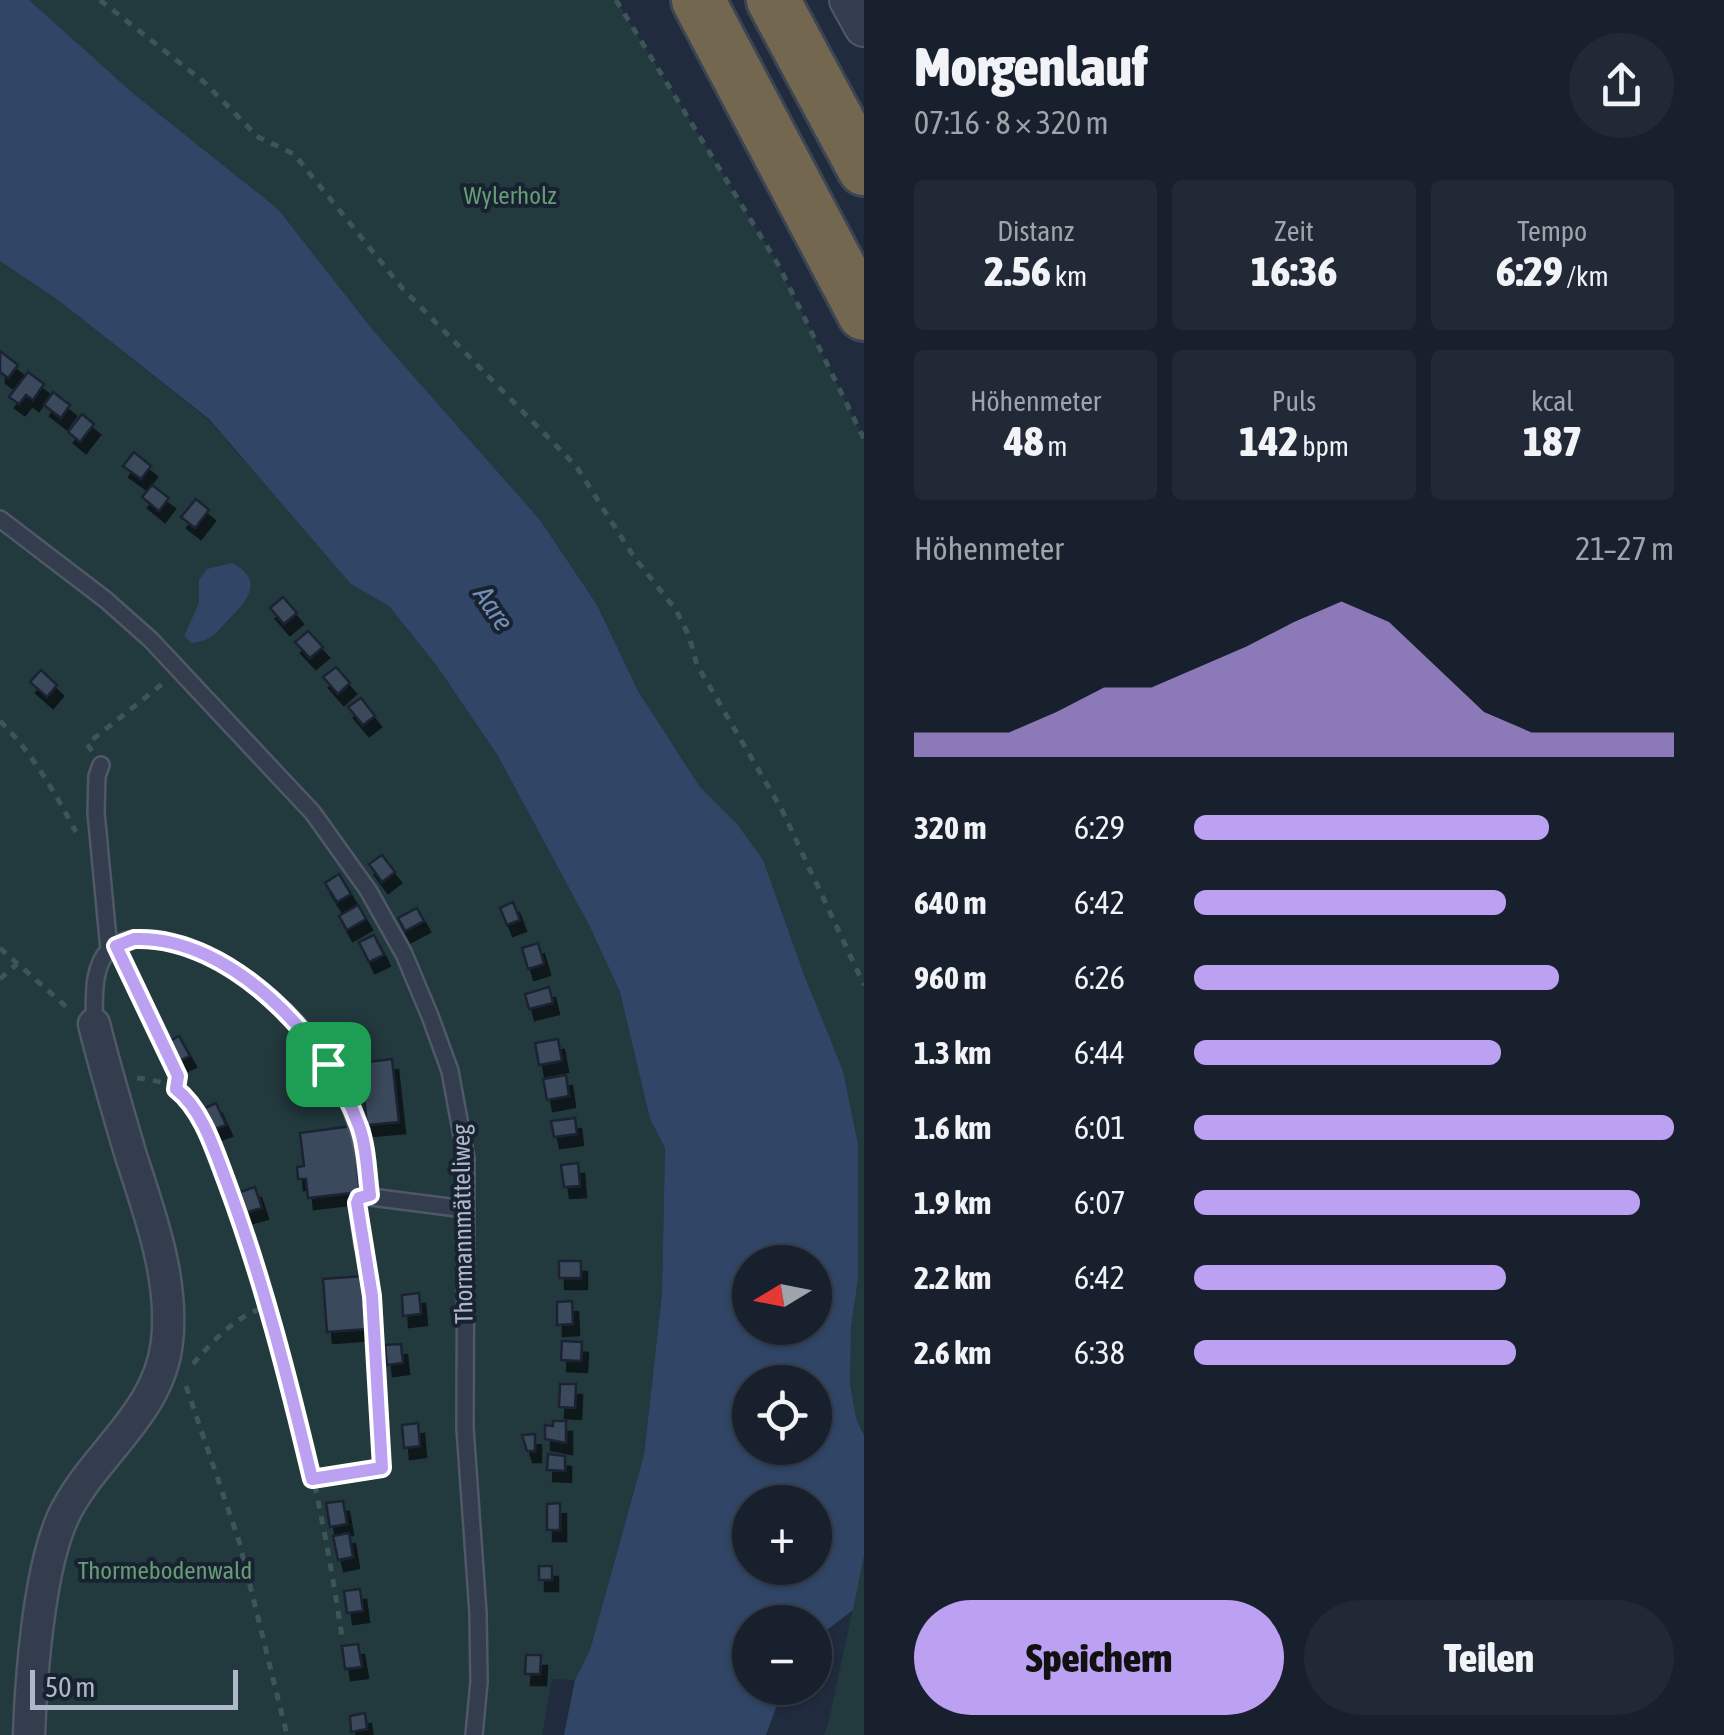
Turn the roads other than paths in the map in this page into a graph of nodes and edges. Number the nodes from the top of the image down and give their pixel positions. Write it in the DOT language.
graph roads {
  1 [pos="698,0"];
  2 [pos="773,0"];
  3 [pos="849,0"];
  4 [pos="864,28"];
  5 [pos="864,169"];
  6 [pos="864,314"];
  7 [pos="0,519"];
  8 [pos="101,765"];
  9 [pos="112,948"];
  10 [pos="94,1024"];
  11 [pos="370,1195"];
  12 [pos="465,1210"];
  13 [pos="362,1246"];
  14 [pos="29,1735"];
  15 [pos="474,1735"];
  1 -- 6 [label="highway"];
  2 -- 5 [label="highway"];
  3 -- 4 [label="street"];
  7 -- 12 [label="lane, Thormannmätteliweg"];
  8 -- 9 [label="lane"];
  9 -- 10 [label="lane"];
  9 -- 11 [label="lane"];
  10 -- 14 [label="street"];
  11 -- 12 [label="lane"];
  11 -- 13 [label="lane"];
  12 -- 15 [label="lane, Thormannmätteliweg"];
}
